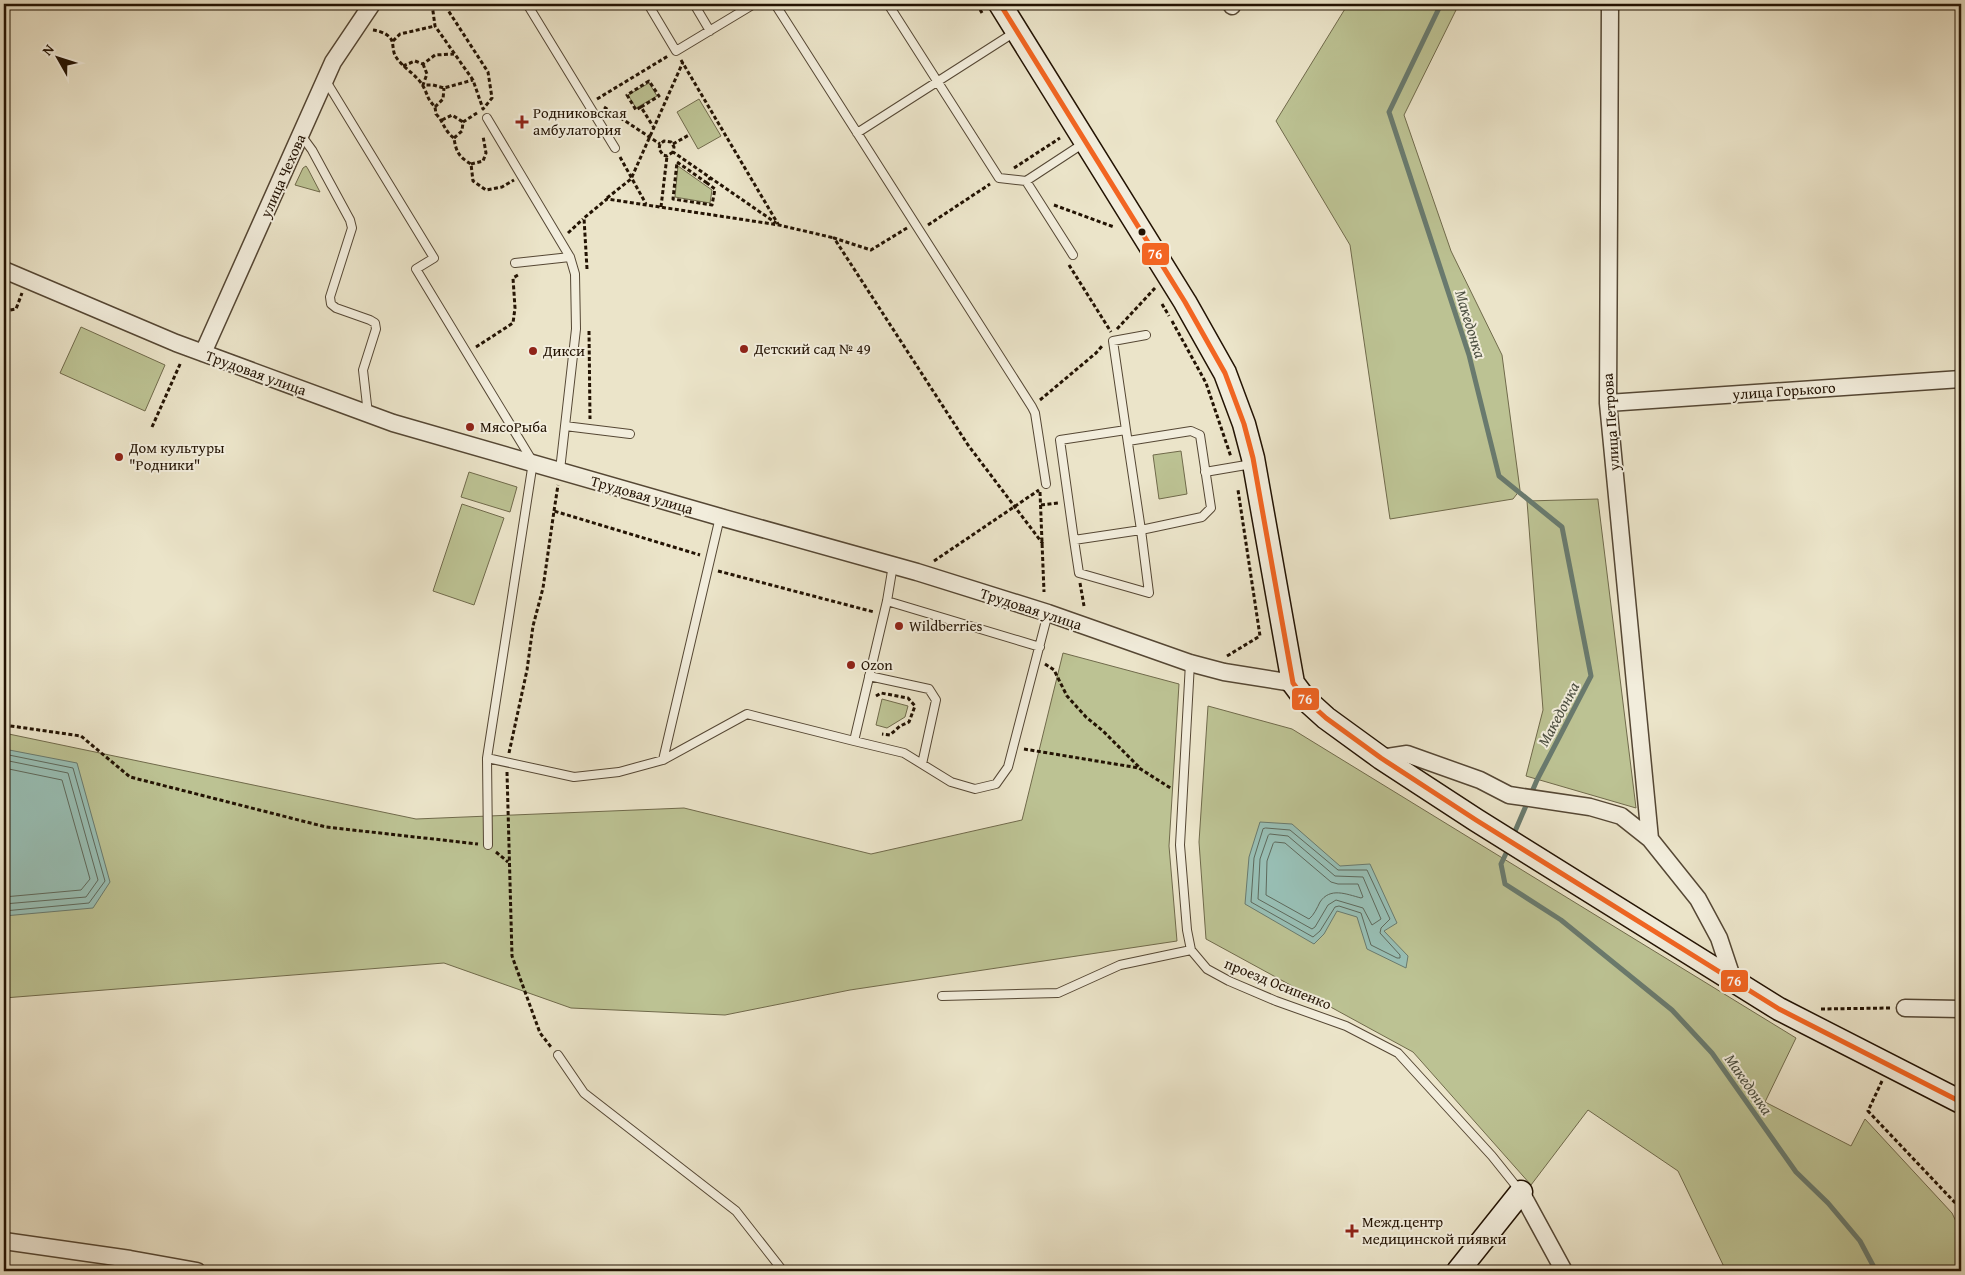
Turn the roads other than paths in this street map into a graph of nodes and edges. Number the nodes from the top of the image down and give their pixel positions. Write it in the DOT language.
graph roads {
  1 [pos="372,4"];
  2 [pos="526,4"];
  3 [pos="648,4"];
  4 [pos="694,4"];
  5 [pos="754,4"];
  6 [pos="775,4"];
  7 [pos="888,4"];
  8 [pos="1000,4"];
  9 [pos="1610,4"];
  10 [pos="710,31"];
  11 [pos="1009,37"];
  12 [pos="325,80"];
  13 [pos="937,82"];
  14 [pos="488,118"];
  15 [pos="857,133"];
  16 [pos="301,135"];
  17 [pos="1077,147"];
  18 [pos="615,148"];
  19 [pos="1026,181"];
  20 [pos="1073,254"];
  21 [pos="570,257"];
  22 [pos="515,263"];
  23 [pos="4,270"];
  24 [pos="1146,335"];
  25 [pos="195,351"];
  26 [pos="1961,378"];
  27 [pos="1608,404"];
  28 [pos="368,414"];
  29 [pos="564,426"];
  30 [pos="1126,430"];
  31 [pos="630,434"];
  32 [pos="1128,442"];
  33 [pos="533,462"];
  34 [pos="1244,465"];
  35 [pos="560,470"];
  36 [pos="1205,472"];
  37 [pos="1043,487"];
  38 [pos="720,517"];
  39 [pos="1141,530"];
  40 [pos="1074,540"];
  41 [pos="893,565"];
  42 [pos="887,601"];
  43 [pos="1048,613"];
  44 [pos="1040,647"];
  45 [pos="1190,663"];
  46 [pos="869,676"];
  47 [pos="1293,683"];
  48 [pos="854,741"];
  49 [pos="486,758"];
  50 [pos="1381,758"];
  51 [pos="664,760"];
  52 [pos="922,764"];
  53 [pos="1650,839"];
  54 [pos="488,845"];
  55 [pos="1191,950"];
  56 [pos="1733,980"];
  57 [pos="942,996"];
  58 [pos="1906,1008"];
  59 [pos="1961,1009"];
  60 [pos="558,1055"];
  61 [pos="1961,1102"];
  62 [pos="1521,1192"];
  63 [pos="4,1241"];
  64 [pos="197,1271"];
  65 [pos="783,1271"];
  66 [pos="1458,1271"];
  67 [pos="1564,1271"];
  1 -- 12 [label="street, улица Чехова"];
  2 -- 18 [label="lane"];
  3 -- 10 [label="lane"];
  4 -- 10 [label="lane"];
  5 -- 10 [label="lane"];
  6 -- 15 [label="lane"];
  7 -- 13 [label="lane"];
  8 -- 11 [label="main road"];
  9 -- 27 [label="street, улица Петрова"];
  11 -- 13 [label="lane"];
  11 -- 17 [label="main road"];
  12 -- 16 [label="street, улица Чехова"];
  12 -- 33 [label="lane"];
  13 -- 15 [label="lane"];
  13 -- 19 [label="lane"];
  14 -- 21 [label="lane"];
  15 -- 37 [label="lane"];
  16 -- 25 [label="street, улица Чехова"];
  16 -- 28 [label="lane"];
  17 -- 19 [label="lane"];
  17 -- 34 [label="main road"];
  19 -- 20 [label="lane"];
  21 -- 22 [label="lane"];
  21 -- 29 [label="lane"];
  23 -- 25 [label="street, Трудовая улица"];
  24 -- 30 [label="lane"];
  25 -- 28 [label="street, Трудовая улица"];
  26 -- 27 [label="street, улица Горького"];
  27 -- 53 [label="street, улица Петрова"];
  28 -- 33 [label="street, Трудовая улица"];
  29 -- 31 [label="lane"];
  29 -- 35 [label="lane"];
  30 -- 32 [label="lane"];
  30 -- 40 [label="lane"];
  32 -- 36 [label="lane"];
  32 -- 39 [label="lane"];
  33 -- 35 [label="street, Трудовая улица"];
  33 -- 49 [label="lane"];
  34 -- 36 [label="lane"];
  34 -- 47 [label="main road"];
  35 -- 38 [label="street, Трудовая улица"];
  36 -- 39 [label="lane"];
  38 -- 41 [label="street, Трудовая улица"];
  38 -- 51 [label="lane"];
  39 -- 40 [label="lane"];
  39 -- 40 [label="lane"];
  41 -- 42 [label="lane"];
  41 -- 43 [label="street, Трудовая улица"];
  42 -- 44 [label="lane"];
  42 -- 46 [label="lane"];
  43 -- 44 [label="lane"];
  43 -- 45 [label="street, Трудовая улица"];
  44 -- 52 [label="lane"];
  45 -- 47 [label="street, Трудовая улица"];
  45 -- 55 [label="lane, проезд Осипенко"];
  46 -- 48 [label="lane"];
  46 -- 52 [label="lane"];
  47 -- 50 [label="main road"];
  48 -- 51 [label="lane"];
  48 -- 52 [label="lane"];
  49 -- 51 [label="lane"];
  49 -- 54 [label="lane"];
  50 -- 53 [label="street"];
  50 -- 56 [label="main road"];
  53 -- 56 [label="street"];
  55 -- 57 [label="lane"];
  55 -- 62 [label="lane, проезд Осипенко"];
  56 -- 61 [label="main road"];
  58 -- 59 [label="street"];
  60 -- 65 [label="lane"];
  62 -- 66 [label="main road"];
  62 -- 67 [label="street"];
  63 -- 64 [label="street"];
}
